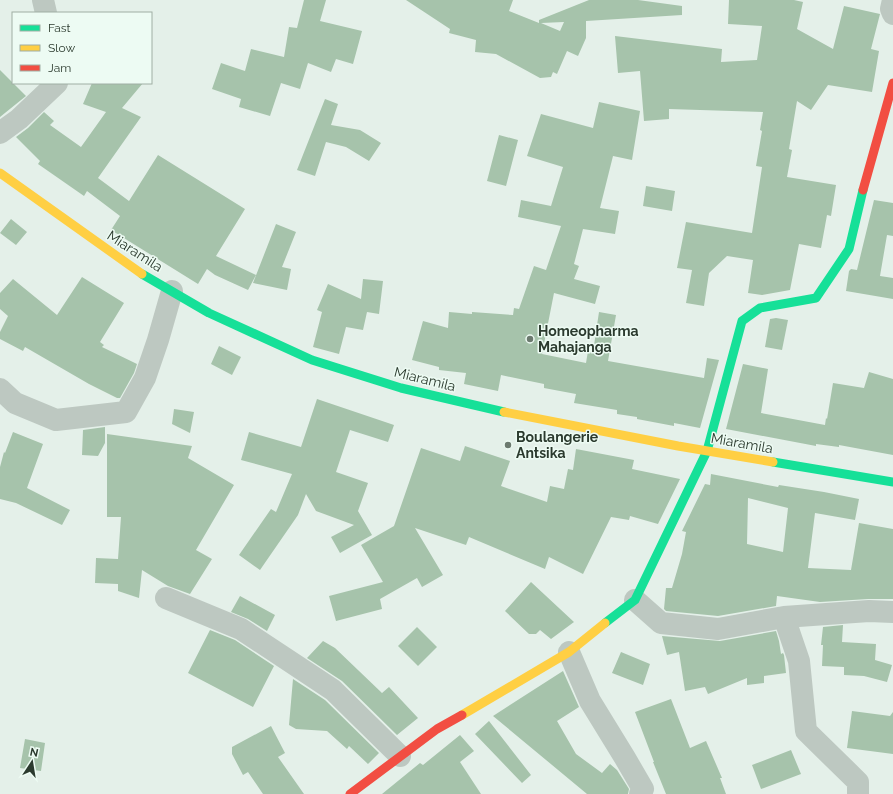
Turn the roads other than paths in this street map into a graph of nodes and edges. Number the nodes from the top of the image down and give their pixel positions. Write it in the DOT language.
graph roads {
  1 [pos="43,0"];
  2 [pos="892,0"];
  3 [pos="46,12"];
  4 [pos="893,14"];
  5 [pos="893,83"];
  6 [pos="56,84"];
  7 [pos="0,133"];
  8 [pos="0,173"];
  9 [pos="172,291"];
  10 [pos="0,389"];
  11 [pos="707,451"];
  12 [pos="893,482"];
  13 [pos="166,598"];
  14 [pos="635,600"];
  15 [pos="893,612"];
  16 [pos="784,617"];
  17 [pos="569,652"];
  18 [pos="400,756"];
  19 [pos="350,794"];
  20 [pos="640,794"];
  21 [pos="858,794"];
  1 -- 3 [label="street"];
  2 -- 4 [label="street"];
  5 -- 11 [label="street"];
  6 -- 7 [label="street"];
  8 -- 9 [label="street, Miaramila"];
  9 -- 10 [label="street"];
  9 -- 11 [label="street, Miaramila"];
  11 -- 12 [label="street, Miaramila"];
  11 -- 14 [label="street"];
  13 -- 18 [label="street"];
  14 -- 16 [label="street"];
  14 -- 17 [label="street"];
  15 -- 16 [label="street"];
  16 -- 21 [label="street"];
  17 -- 18 [label="street"];
  17 -- 20 [label="street"];
  18 -- 19 [label="street"];
}
